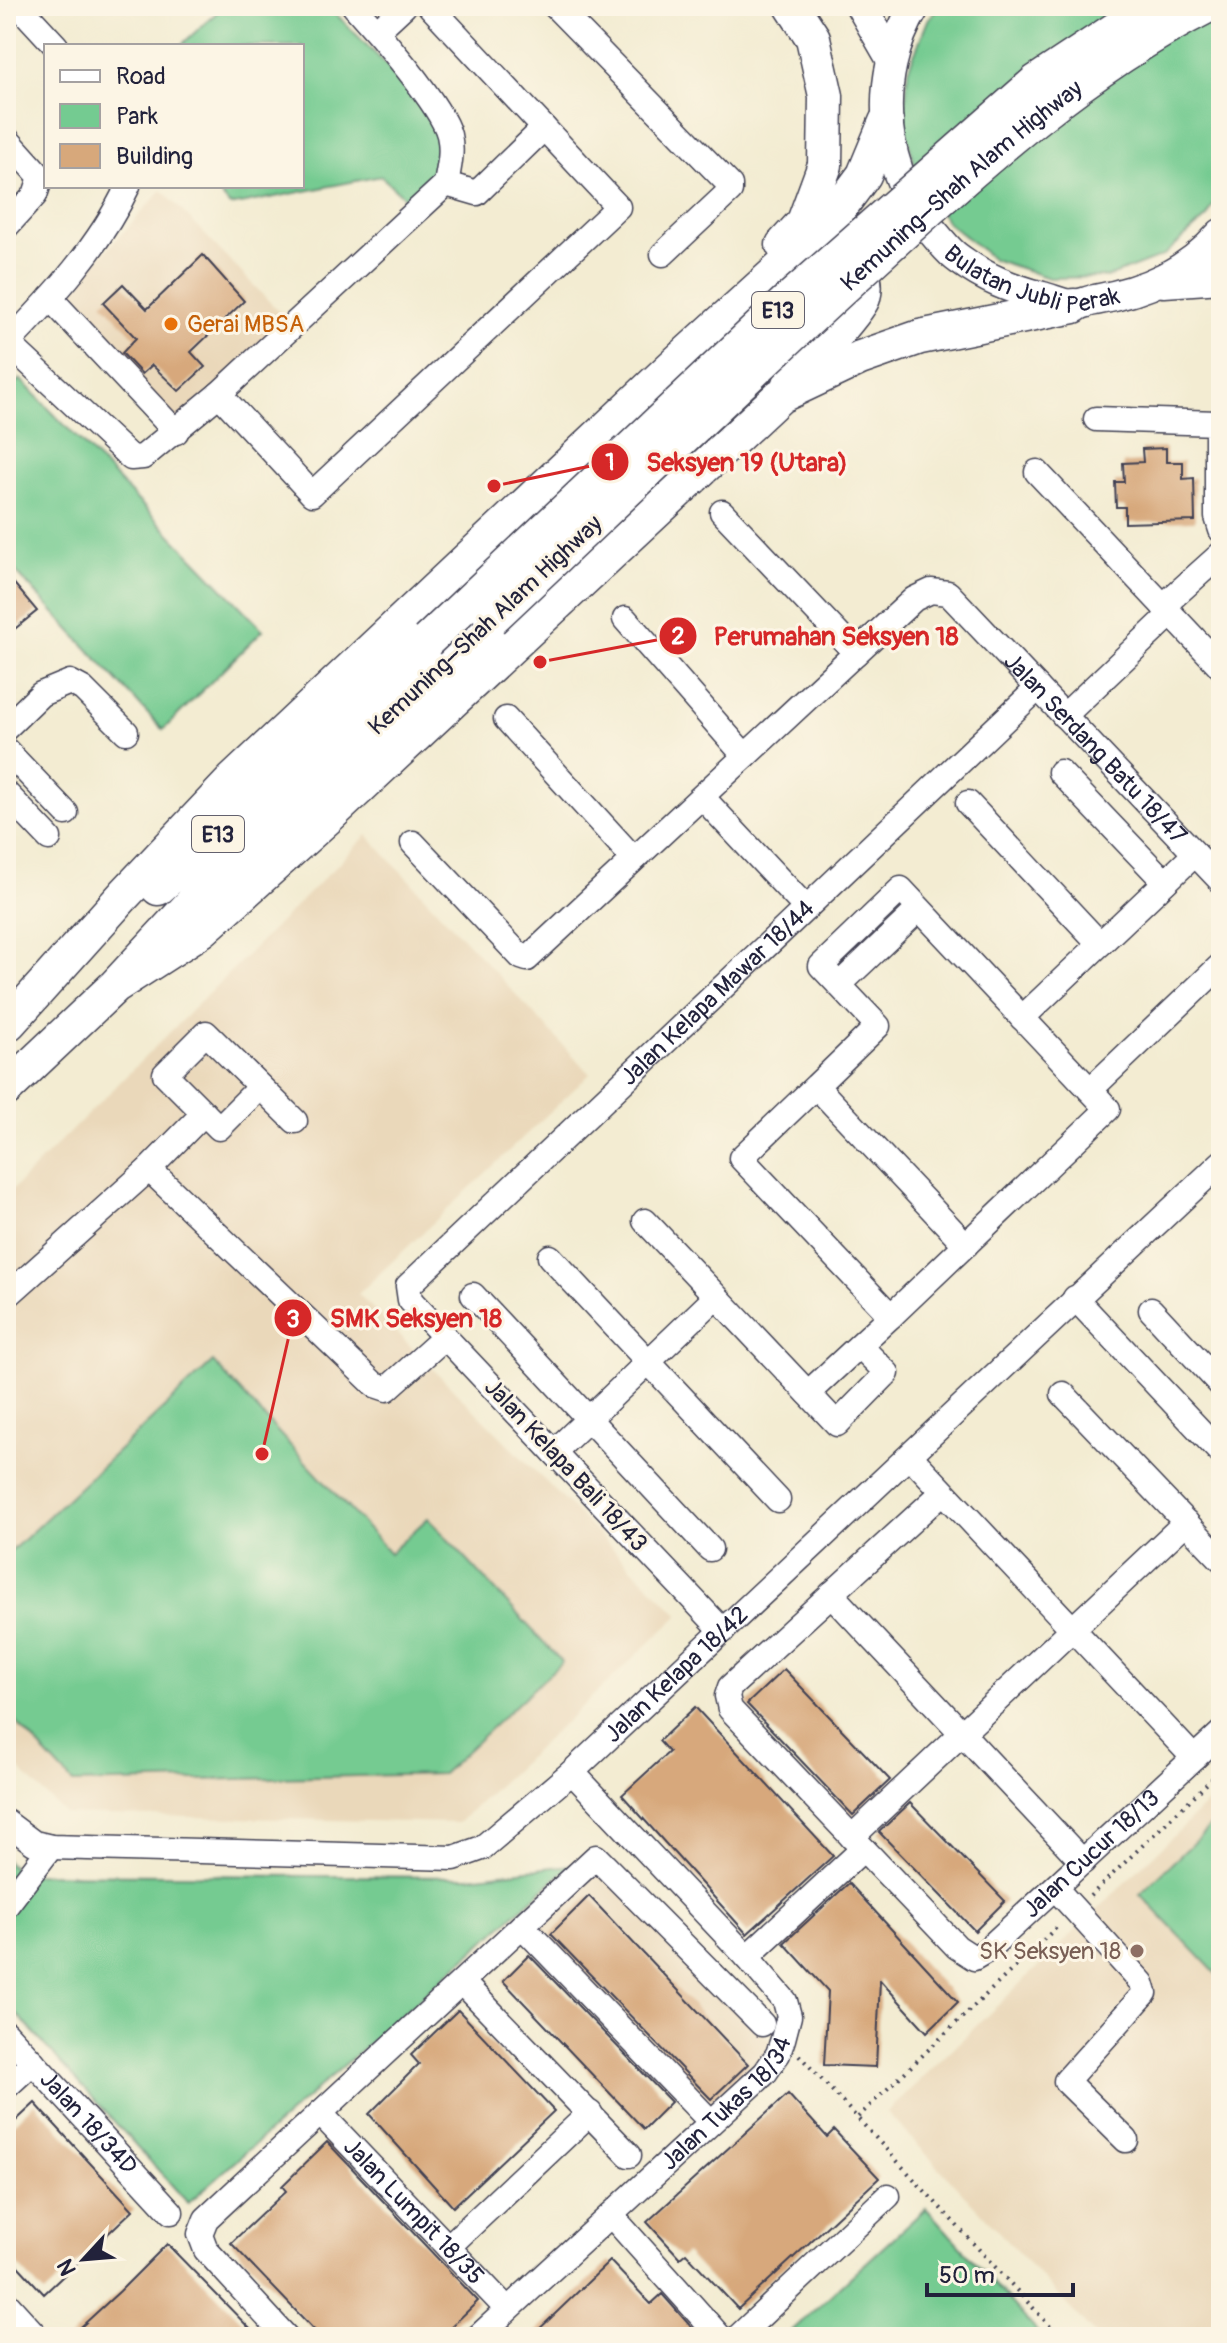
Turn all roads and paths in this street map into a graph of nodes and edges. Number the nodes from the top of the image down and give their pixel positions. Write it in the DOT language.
graph roads {
  1 [pos="354,6"];
  2 [pos="404,6"];
  3 [pos="430,6"];
  4 [pos="555,6"];
  5 [pos="792,6"];
  6 [pos="861,6"];
  7 [pos="915,6"];
  8 [pos="1151,6"];
  9 [pos="1207,6"];
  10 [pos="27,9"];
  11 [pos="377,31"];
  12 [pos="54,44"];
  13 [pos="891,58"];
  14 [pos="886,122"];
  15 [pos="544,128"];
  16 [pos="6,138"];
  17 [pos="446,184"];
  18 [pos="127,188"];
  19 [pos="10,215"];
  20 [pos="1221,234"];
  21 [pos="663,254"];
  22 [pos="1221,278"];
  23 [pos="767,281"];
  24 [pos="1162,282"];
  25 [pos="50,298"];
  26 [pos="1074,306"];
  27 [pos="7,344"];
  28 [pos="672,367"];
  29 [pos="219,394"];
  30 [pos="780,396"];
  31 [pos="1096,419"];
  32 [pos="1219,426"];
  33 [pos="176,432"];
  34 [pos="1037,472"];
  35 [pos="722,512"];
  36 [pos="1221,530"];
  37 [pos="1221,554"];
  38 [pos="1167,610"];
  39 [pos="625,619"];
  40 [pos="856,653"];
  41 [pos="1221,667"];
  42 [pos="1038,688"];
  43 [pos="1064,716"];
  44 [pos="506,719"];
  45 [pos="6,728"];
  46 [pos="126,732"];
  47 [pos="6,750"];
  48 [pos="745,756"];
  49 [pos="1060,772"];
  50 [pos="6,793"];
  51 [pos="702,797"];
  52 [pos="968,803"];
  53 [pos="66,813"];
  54 [pos="49,838"];
  55 [pos="413,843"];
  56 [pos="634,859"];
  57 [pos="1212,867"];
  58 [pos="1165,882"];
  59 [pos="806,908"];
  60 [pos="919,909"];
  61 [pos="1100,944"];
  62 [pos="1219,967"];
  63 [pos="839,985"];
  64 [pos="115,986"];
  65 [pos="1022,1018"];
  66 [pos="7,1024"];
  67 [pos="816,1086"];
  68 [pos="260,1087"];
  69 [pos="6,1089"];
  70 [pos="1090,1090"];
  71 [pos="204,1113"];
  72 [pos="295,1121"];
  73 [pos="1221,1163"];
  74 [pos="149,1169"];
  75 [pos="645,1221"];
  76 [pos="966,1245"];
  77 [pos="550,1257"];
  78 [pos="473,1295"];
  79 [pos="6,1297"];
  80 [pos="716,1297"];
  81 [pos="1075,1298"];
  82 [pos="410,1300"];
  83 [pos="1151,1310"];
  84 [pos="891,1316"];
  85 [pos="445,1337"];
  86 [pos="860,1346"];
  87 [pos="648,1362"];
  88 [pos="1221,1385"];
  89 [pos="808,1393"];
  90 [pos="1063,1394"];
  91 [pos="589,1419"];
  92 [pos="554,1452"];
  93 [pos="1221,1453"];
  94 [pos="910,1456"];
  95 [pos="943,1492"];
  96 [pos="778,1500"];
  97 [pos="1186,1522"];
  98 [pos="710,1549"];
  99 [pos="1221,1559"];
  100 [pos="831,1594"];
  101 [pos="1073,1629"];
  102 [pos="723,1631"];
  103 [pos="1221,1733"];
  104 [pos="962,1734"];
  105 [pos="1194,1758"];
  106 [pos="1221,1770"];
  107 [pos="572,1772"];
  108 [pos="6,1822"];
  109 [pos="858,1843"];
  110 [pos="51,1847"];
  111 [pos="1083,1862"];
  112 [pos="1055,1888"];
  113 [pos="6,1906"];
  114 [pos="1075,1910"];
  115 [pos="522,1926"];
  116 [pos="747,1957"];
  117 [pos="462,1982"];
  118 [pos="762,2024"];
  119 [pos="6,2033"];
  120 [pos="783,2039"];
  121 [pos="33,2062"];
  122 [pos="6,2087"];
  123 [pos="320,2113"];
  124 [pos="590,2113"];
  125 [pos="858,2117"];
  126 [pos="711,2122"];
  127 [pos="1126,2140"];
  128 [pos="629,2155"];
  129 [pos="888,2196"];
  130 [pos="171,2212"];
  131 [pos="611,2215"];
  132 [pos="448,2247"];
  133 [pos="6,2303"];
  134 [pos="507,2309"];
  135 [pos="37,2337"];
  136 [pos="286,2337"];
  137 [pos="478,2337"];
  138 [pos="720,2337"];
  139 [pos="738,2337"];
  140 [pos="1060,2337"];
  1 -- 11 [label="street"];
  2 -- 11 [label="street"];
  3 -- 15 [label="street"];
  4 -- 21 [label="street"];
  5 -- 28 [label="highway"];
  6 -- 13 [label="main road"];
  7 -- 13 [label="main road, Bulatan Jubli Perak"];
  8 -- 66 [label="highway, Kemuning–Shah Alam Highway / E13, bridge"];
  9 -- 64 [label="highway, Kemuning–Shah Alam Highway / E13, bridge"];
  10 -- 12 [label="street"];
  11 -- 17 [label="street"];
  13 -- 14 [label="main road, Bulatan Jubli Perak"];
  14 -- 23 [label="highway"];
  14 -- 26 [label="main road, Bulatan Jubli Perak"];
  15 -- 17 [label="street"];
  15 -- 29 [label="street"];
  16 -- 19 [label="street"];
  17 -- 29 [label="street"];
  18 -- 25 [label="street"];
  20 -- 24 [label="main road, Bulatan Jubli Perak"];
  22 -- 24 [label="main road"];
  23 -- 28 [label="highway"];
  23 -- 30 [label="highway"];
  24 -- 26 [label="main road, Bulatan Jubli Perak"];
  25 -- 27 [label="street"];
  25 -- 33 [label="street"];
  26 -- 30 [label="highway"];
  27 -- 33 [label="street"];
  28 -- 66 [label="highway"];
  29 -- 33 [label="street"];
  30 -- 64 [label="highway"];
  31 -- 32 [label="street"];
  32 -- 36 [label="street"];
  34 -- 38 [label="street"];
  35 -- 40 [label="street"];
  37 -- 38 [label="street"];
  38 -- 41 [label="street"];
  38 -- 43 [label="street"];
  39 -- 48 [label="street"];
  40 -- 42 [label="street, Jalan Serdang Batu 18/47"];
  40 -- 48 [label="street"];
  42 -- 43 [label="street, Jalan Serdang Batu 18/47"];
  42 -- 59 [label="street, Jalan Kelapa Mawar 18/44"];
  43 -- 57 [label="street, Jalan Serdang Batu 18/47"];
  44 -- 56 [label="street"];
  45 -- 46 [label="street"];
  47 -- 53 [label="street"];
  48 -- 51 [label="street"];
  49 -- 58 [label="street"];
  50 -- 54 [label="street"];
  51 -- 56 [label="street"];
  51 -- 59 [label="street"];
  52 -- 61 [label="street"];
  55 -- 56 [label="street"];
  57 -- 58 [label="street"];
  58 -- 61 [label="street"];
  59 -- 82 [label="street, Jalan Kelapa Mawar 18/44"];
  60 -- 63 [label="street"];
  60 -- 63 [label="street"];
  60 -- 65 [label="street"];
  61 -- 65 [label="street"];
  62 -- 70 [label="street"];
  63 -- 67 [label="street"];
  64 -- 69 [label="highway, Kemuning–Shah Alam Highway / E13"];
  65 -- 70 [label="street"];
  67 -- 76 [label="street"];
  67 -- 84 [label="street"];
  68 -- 71 [label="street"];
  68 -- 71 [label="street"];
  68 -- 72 [label="street"];
  70 -- 76 [label="street"];
  71 -- 74 [label="street"];
  73 -- 81 [label="street, Jalan Kelapa 18/42"];
  74 -- 79 [label="street"];
  74 -- 85 [label="street"];
  75 -- 80 [label="street"];
  76 -- 84 [label="street"];
  77 -- 87 [label="street"];
  78 -- 91 [label="street"];
  80 -- 87 [label="street"];
  80 -- 89 [label="street"];
  81 -- 93 [label="street"];
  81 -- 94 [label="street, Jalan Kelapa 18/42"];
  82 -- 85 [label="street, Jalan Kelapa Bali 18/43"];
  83 -- 88 [label="street"];
  84 -- 86 [label="street"];
  85 -- 92 [label="street, Jalan Kelapa Bali 18/43"];
  86 -- 89 [label="street"];
  86 -- 89 [label="street"];
  87 -- 91 [label="street"];
  87 -- 96 [label="street"];
  90 -- 97 [label="street"];
  91 -- 92 [label="street"];
  91 -- 98 [label="street"];
  92 -- 102 [label="street, Jalan Kelapa Bali 18/43"];
  94 -- 95 [label="street"];
  94 -- 102 [label="street, Jalan Kelapa 18/42"];
  95 -- 100 [label="street"];
  95 -- 101 [label="street"];
  97 -- 99 [label="street"];
  97 -- 101 [label="street"];
  100 -- 104 [label="street"];
  100 -- 109 [label="street"];
  101 -- 104 [label="street"];
  101 -- 105 [label="street"];
  102 -- 107 [label="street, Jalan Kelapa 18/42"];
  103 -- 105 [label="street, Jalan Cucur 18/13"];
  104 -- 109 [label="street"];
  104 -- 111 [label="street"];
  105 -- 111 [label="street, Jalan Cucur 18/13"];
  106 -- 114 [label="path"];
  107 -- 110 [label="street, Jalan Kelapa 18/42"];
  107 -- 116 [label="street, Jalan Tukas 18/34"];
  108 -- 110 [label="street, Jalan Kelapa 18/42"];
  109 -- 112 [label="street, Jalan Cucur 18/13"];
  109 -- 116 [label="street"];
  110 -- 113 [label="street"];
  111 -- 112 [label="street, Jalan Cucur 18/13"];
  112 -- 114 [label="street"];
  114 -- 125 [label="path"];
  114 -- 127 [label="street"];
  115 -- 117 [label="street"];
  115 -- 118 [label="street"];
  115 -- 126 [label="street"];
  116 -- 120 [label="street, Jalan Tukas 18/34"];
  117 -- 123 [label="street"];
  117 -- 124 [label="street"];
  119 -- 121 [label="street, Jalan 18/34D"];
  120 -- 125 [label="path"];
  120 -- 126 [label="street, Jalan Tukas 18/34"];
  121 -- 122 [label="street"];
  121 -- 130 [label="street, Jalan 18/34D"];
  123 -- 132 [label="street, Jalan Lumpit 18/35"];
  123 -- 136 [label="street"];
  124 -- 128 [label="street"];
  124 -- 132 [label="street"];
  125 -- 140 [label="path"];
  126 -- 131 [label="street, Jalan Tukas 18/34"];
  129 -- 139 [label="street"];
  131 -- 134 [label="street, Jalan Tukas 18/34"];
  131 -- 138 [label="street"];
  132 -- 134 [label="street, Jalan Lumpit 18/35"];
  133 -- 135 [label="street"];
  134 -- 137 [label="street, Jalan Tukas 18/34"];
}
